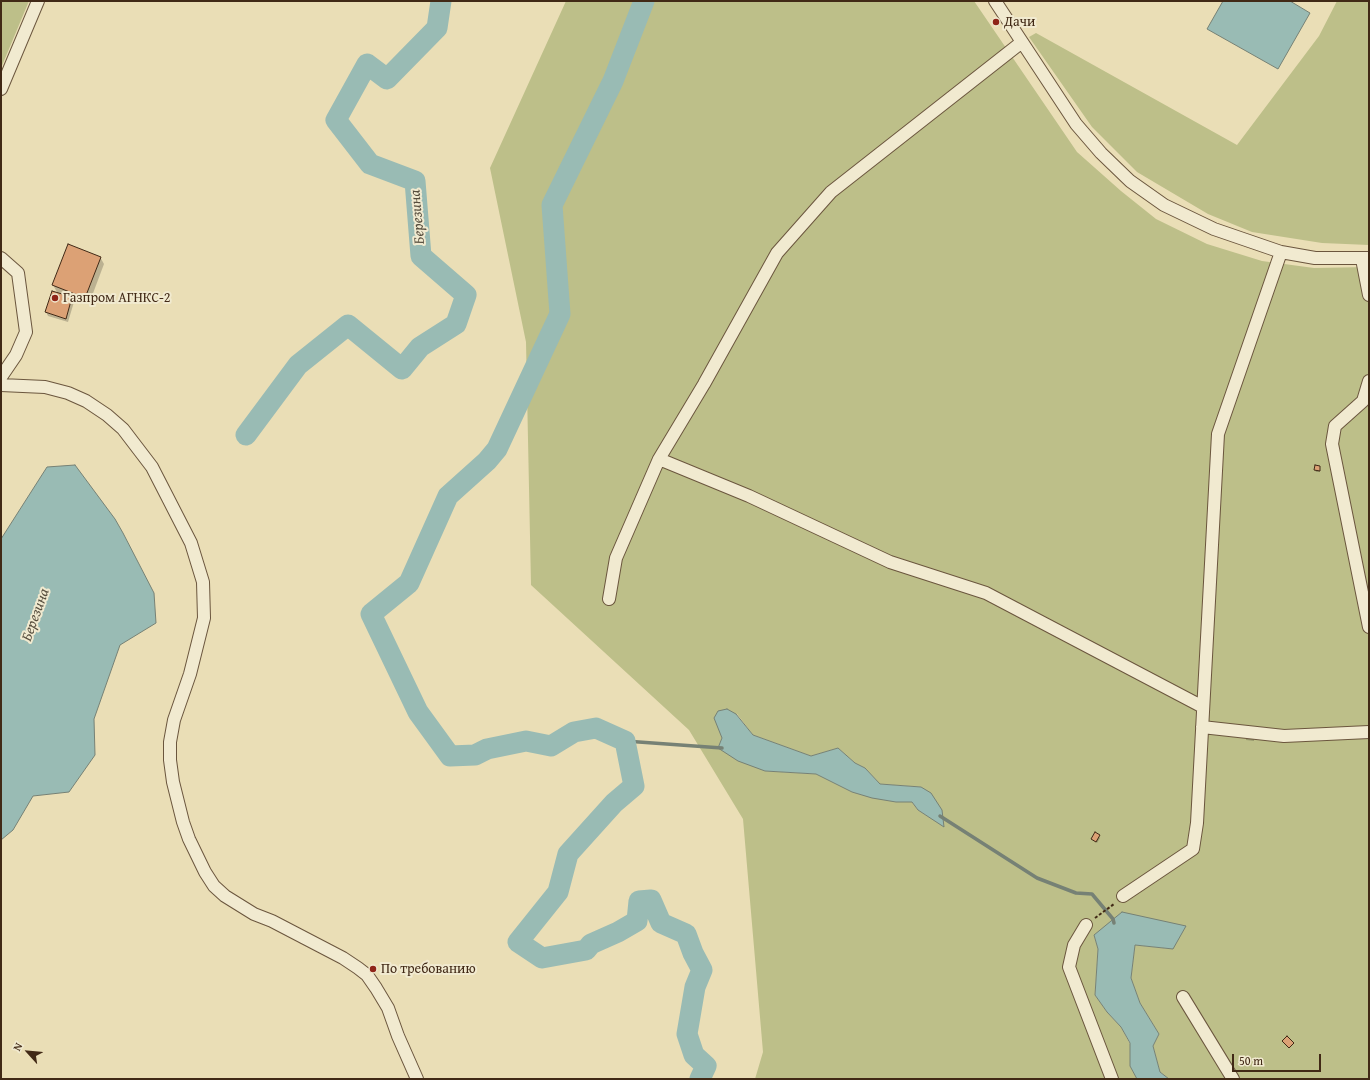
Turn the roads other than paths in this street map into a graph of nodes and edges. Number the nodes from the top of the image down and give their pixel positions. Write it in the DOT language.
graph roads {
  1 [pos="38,1"];
  2 [pos="996,1"];
  3 [pos="1022,42"];
  4 [pos="1,89"];
  5 [pos="1281,252"];
  6 [pos="1,258"];
  7 [pos="1365,259"];
  8 [pos="1369,295"];
  9 [pos="1,377"];
  10 [pos="1369,381"];
  11 [pos="1,385"];
  12 [pos="659,459"];
  13 [pos="609,599"];
  14 [pos="1369,627"];
  15 [pos="1203,707"];
  16 [pos="1202,727"];
  17 [pos="1369,732"];
  18 [pos="1123,896"];
  19 [pos="1086,925"];
  20 [pos="1184,997"];
  21 [pos="417,1079"];
  22 [pos="1112,1079"];
  23 [pos="1233,1079"];
  1 -- 4 [label="street"];
  2 -- 3 [label="street"];
  3 -- 5 [label="street"];
  3 -- 12 [label="street"];
  5 -- 7 [label="street"];
  5 -- 15 [label="street"];
  6 -- 9 [label="street"];
  7 -- 8 [label="street"];
  10 -- 14 [label="street"];
  11 -- 21 [label="street"];
  12 -- 13 [label="street"];
  12 -- 15 [label="street"];
  15 -- 16 [label="street"];
  16 -- 17 [label="street"];
  16 -- 18 [label="street"];
  19 -- 22 [label="street"];
  20 -- 23 [label="street"];
}
